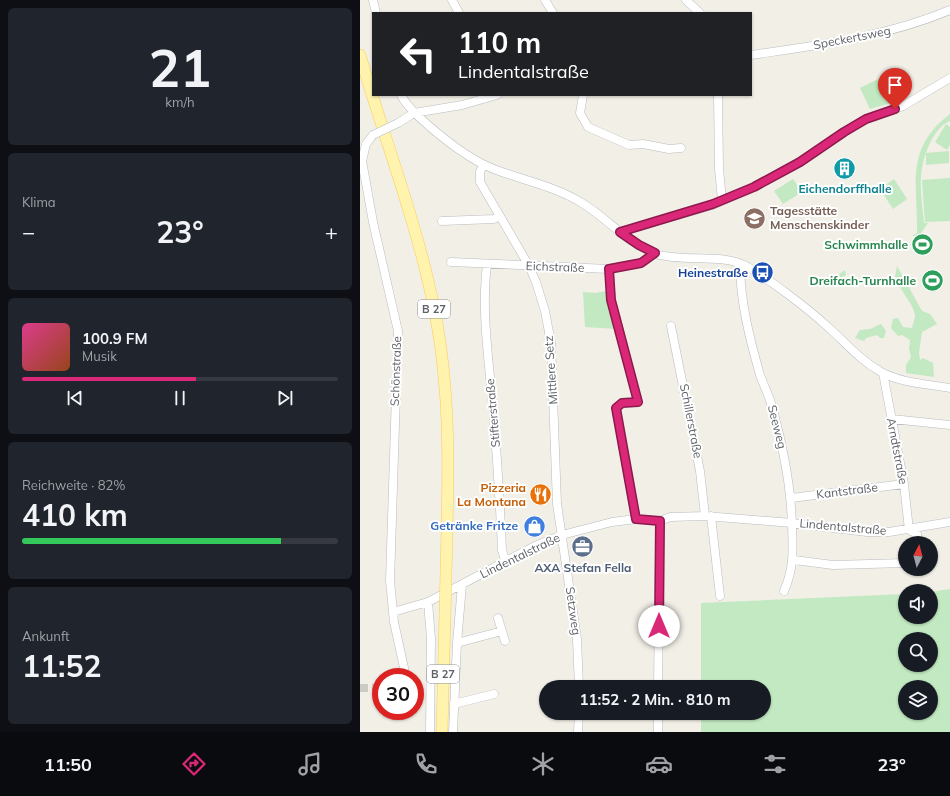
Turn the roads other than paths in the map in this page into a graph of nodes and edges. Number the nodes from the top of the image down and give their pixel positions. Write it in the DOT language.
graph roads {
  1 [pos="373,0"];
  2 [pos="452,0"];
  3 [pos="545,0"];
  4 [pos="686,0"];
  5 [pos="950,10"];
  6 [pos="376,12"];
  7 [pos="458,12"];
  8 [pos="552,12"];
  9 [pos="699,12"];
  10 [pos="752,55"];
  11 [pos="360,56"];
  12 [pos="950,78"];
  13 [pos="372,93"];
  14 [pos="373,96"];
  15 [pos="402,96"];
  16 [pos="493,96"];
  17 [pos="583,96"];
  18 [pos="718,96"];
  19 [pos="414,113"];
  20 [pos="681,148"];
  21 [pos="483,165"];
  22 [pos="722,200"];
  23 [pos="500,216"];
  24 [pos="442,221"];
  25 [pos="620,232"];
  26 [pos="655,253"];
  27 [pos="450,262"];
  28 [pos="740,264"];
  29 [pos="488,265"];
  30 [pos="528,266"];
  31 [pos="609,269"];
  32 [pos="671,326"];
  33 [pos="883,373"];
  34 [pos="950,388"];
  35 [pos="892,419"];
  36 [pos="950,425"];
  37 [pos="904,484"];
  38 [pos="791,498"];
  39 [pos="708,516"];
  40 [pos="636,519"];
  41 [pos="660,521"];
  42 [pos="950,522"];
  43 [pos="792,523"];
  44 [pos="909,530"];
  45 [pos="562,535"];
  46 [pos="917,536"];
  47 [pos="505,560"];
  48 [pos="794,560"];
  49 [pos="898,563"];
  50 [pos="462,585"];
  51 [pos="784,591"];
  52 [pos="720,596"];
  53 [pos="428,602"];
  54 [pos="393,612"];
  55 [pos="498,618"];
  56 [pos="502,631"];
  57 [pos="505,641"];
  58 [pos="457,643"];
  59 [pos="404,668"];
  60 [pos="579,680"];
  61 [pos="658,680"];
  62 [pos="494,694"];
  63 [pos="454,704"];
  64 [pos="579,720"];
  65 [pos="658,720"];
  66 [pos="430,732"];
  67 [pos="442,732"];
  68 [pos="453,732"];
  69 [pos="578,732"];
  70 [pos="658,732"];
  1 -- 6 [label="street"];
  2 -- 7 [label="street"];
  3 -- 8 [label="street"];
  4 -- 9 [label="street"];
  5 -- 10 [label="street, Speckertsweg"];
  11 -- 13 [label="main road, B 27, bridge"];
  12 -- 22 [label="street"];
  14 -- 67 [label="main road, B 27, bridge"];
  15 -- 19 [label="street"];
  16 -- 19 [label="street"];
  17 -- 20 [label="street"];
  18 -- 22 [label="street"];
  19 -- 21 [label="street"];
  19 -- 54 [label="street, Schönstraße, bridge"];
  21 -- 23 [label="street, Mittlere Setz"];
  21 -- 25 [label="street"];
  22 -- 25 [label="street"];
  23 -- 24 [label="street"];
  23 -- 30 [label="street, Mittlere Setz"];
  25 -- 26 [label="street"];
  26 -- 28 [label="street"];
  26 -- 31 [label="street, Eichstraße"];
  27 -- 29 [label="street, Eichstraße"];
  28 -- 33 [label="street"];
  28 -- 38 [label="street, Seeweg"];
  29 -- 30 [label="street, Eichstraße"];
  29 -- 47 [label="street, Stifterstraße"];
  30 -- 31 [label="street, Eichstraße"];
  30 -- 45 [label="street, Mittlere Setz"];
  31 -- 40 [label="street"];
  32 -- 39 [label="street, Schillerstraße"];
  33 -- 34 [label="street"];
  33 -- 35 [label="street, Arndtstraße"];
  35 -- 36 [label="street"];
  35 -- 37 [label="street, Arndtstraße"];
  37 -- 38 [label="street, Kantstraße"];
  37 -- 44 [label="street, Arndtstraße"];
  38 -- 43 [label="street, Seeweg"];
  39 -- 41 [label="street, Lindentalstraße"];
  39 -- 43 [label="street, Lindentalstraße"];
  39 -- 52 [label="street"];
  40 -- 41 [label="street, Lindentalstraße"];
  40 -- 45 [label="street, Lindentalstraße"];
  41 -- 61 [label="street"];
  42 -- 44 [label="street, Lindentalstraße"];
  43 -- 44 [label="street, Lindentalstraße"];
  43 -- 48 [label="street, Seeweg"];
  44 -- 46 [label="street"];
  45 -- 47 [label="street, Lindentalstraße"];
  45 -- 60 [label="street, Setzweg"];
  47 -- 50 [label="street, Lindentalstraße"];
  48 -- 49 [label="street"];
  48 -- 51 [label="street, Seeweg"];
  50 -- 53 [label="street, Lindentalstraße"];
  50 -- 58 [label="street"];
  53 -- 54 [label="street"];
  53 -- 66 [label="street"];
  54 -- 59 [label="street, Schönstraße"];
  55 -- 56 [label="street"];
  56 -- 57 [label="street"];
  56 -- 58 [label="street"];
  58 -- 63 [label="street"];
  62 -- 63 [label="street"];
  63 -- 68 [label="street"];
  64 -- 69 [label="street"];
  65 -- 70 [label="street"];
}
